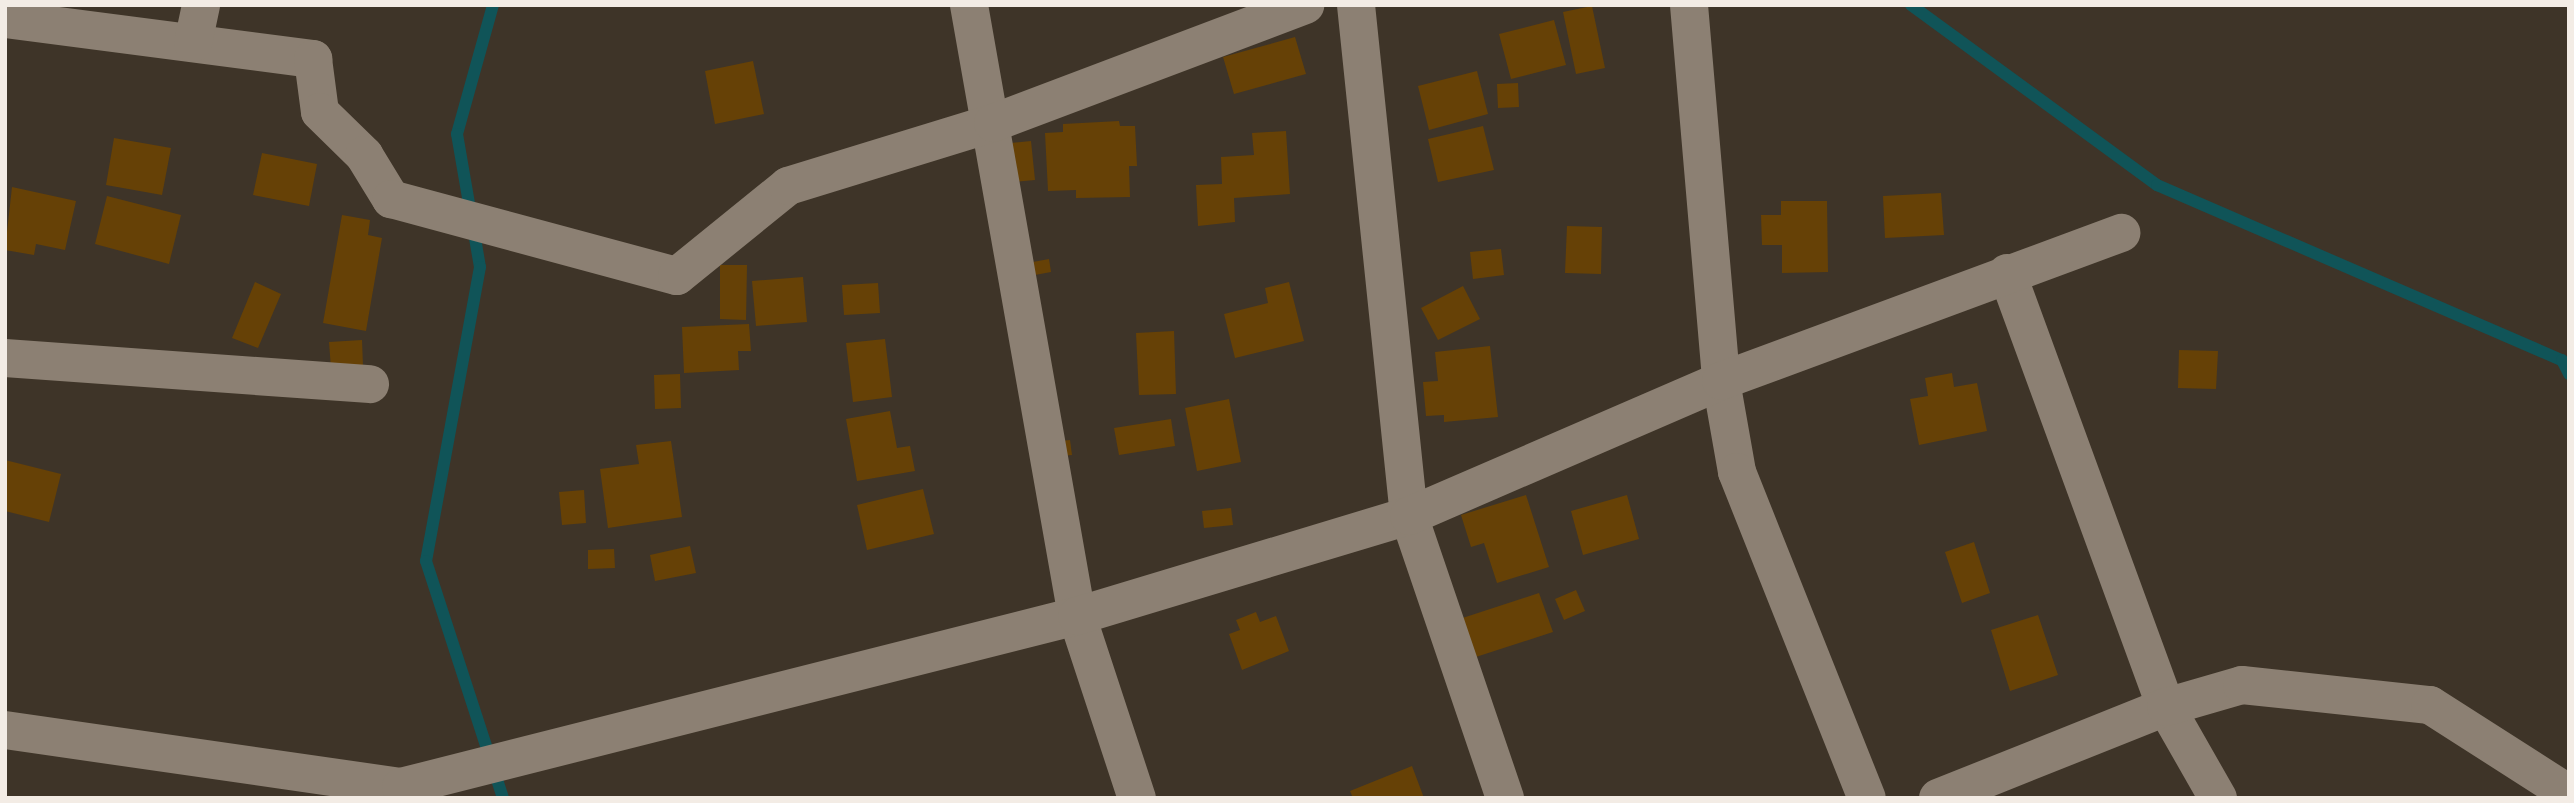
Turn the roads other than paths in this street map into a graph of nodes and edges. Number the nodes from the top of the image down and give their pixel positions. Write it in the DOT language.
graph roads {
  1 [pos="201,5"];
  2 [pos="969,5"];
  3 [pos="1305,5"];
  4 [pos="1356,5"];
  5 [pos="1689,5"];
  6 [pos="5,19"];
  7 [pos="192,43"];
  8 [pos="993,123"];
  9 [pos="2122,233"];
  10 [pos="2007,273"];
  11 [pos="5,358"];
  12 [pos="1720,381"];
  13 [pos="370,384"];
  14 [pos="1409,516"];
  15 [pos="1077,617"];
  16 [pos="2166,707"];
  17 [pos="5,730"];
  18 [pos="2569,794"];
  19 [pos="1137,798"];
  20 [pos="1505,798"];
  21 [pos="1867,798"];
  22 [pos="1938,798"];
  23 [pos="2218,798"];
  1 -- 7 [label="street"];
  2 -- 8 [label="street"];
  3 -- 8 [label="street"];
  4 -- 14 [label="street"];
  5 -- 12 [label="street"];
  6 -- 7 [label="street"];
  7 -- 8 [label="street"];
  8 -- 15 [label="street"];
  9 -- 10 [label="street"];
  10 -- 12 [label="street"];
  10 -- 16 [label="street"];
  11 -- 13 [label="street"];
  12 -- 14 [label="street"];
  12 -- 21 [label="street"];
  14 -- 15 [label="street"];
  14 -- 20 [label="street"];
  15 -- 17 [label="street"];
  15 -- 19 [label="street"];
  16 -- 18 [label="street"];
  16 -- 22 [label="street"];
  16 -- 23 [label="street"];
}
